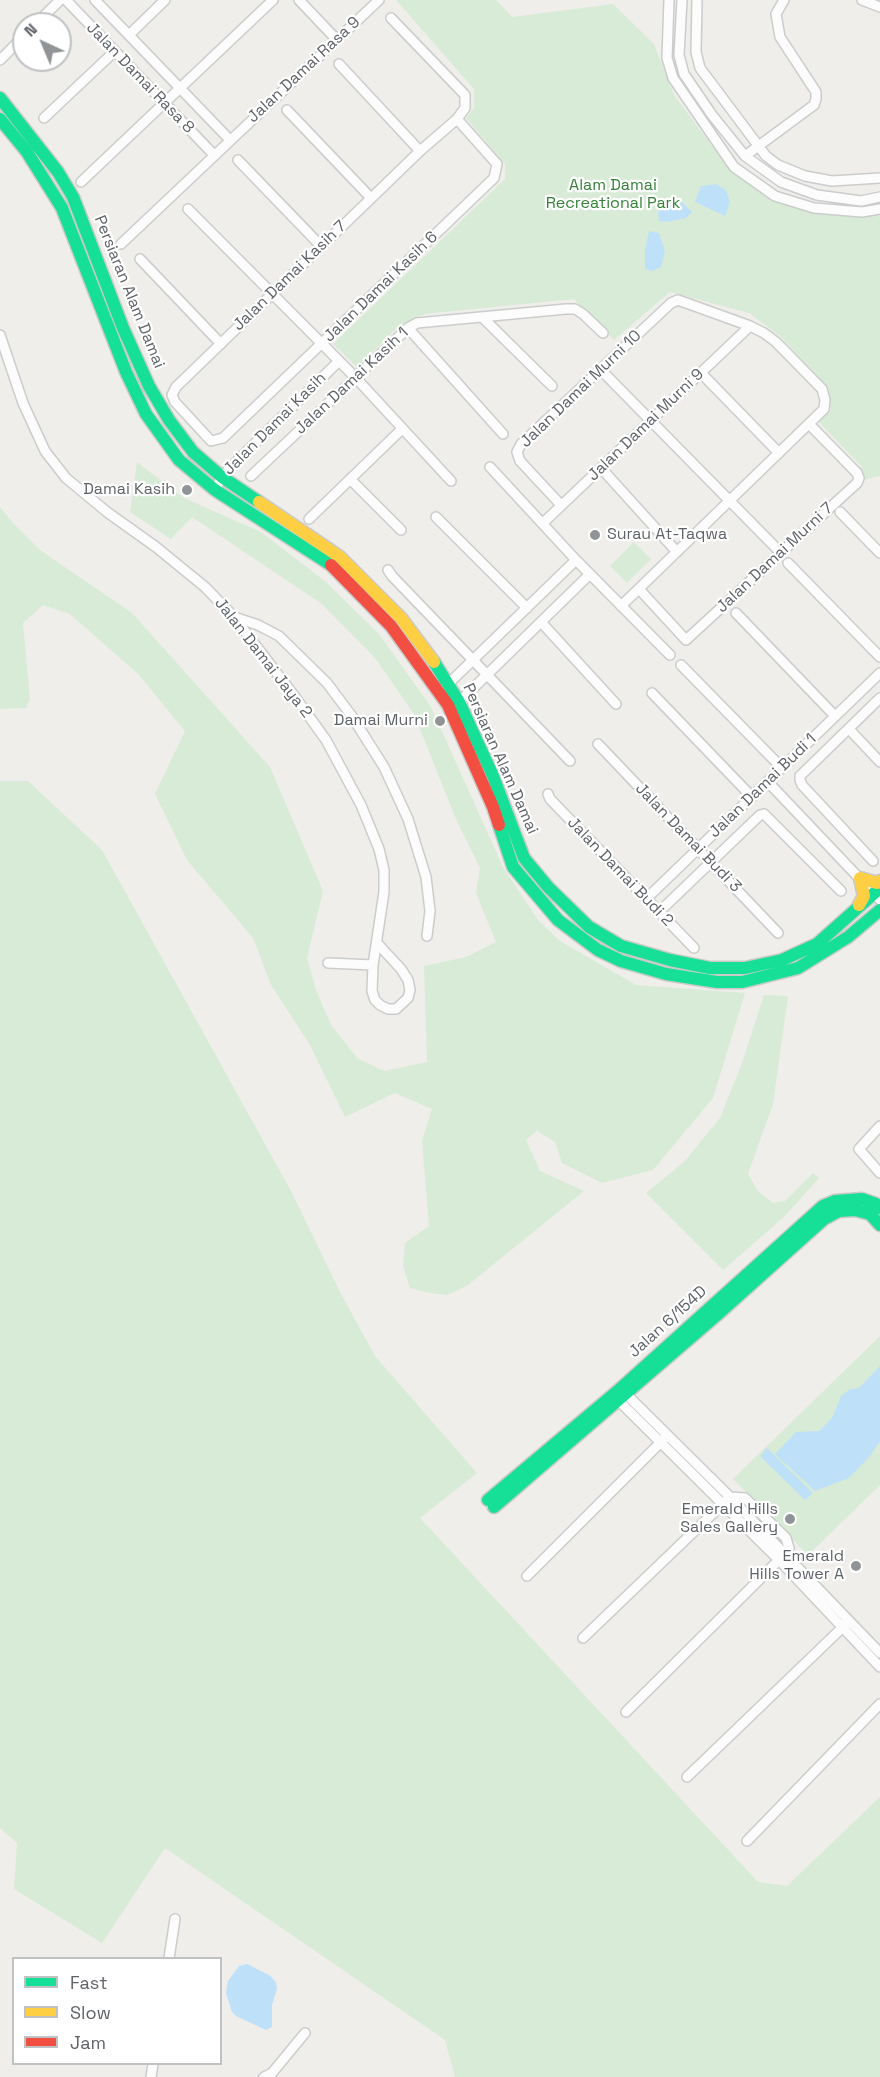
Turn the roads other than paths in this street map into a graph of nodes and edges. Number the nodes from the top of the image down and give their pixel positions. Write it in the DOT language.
graph roads {
  1 [pos="60,0"];
  2 [pos="66,0"];
  3 [pos="95,0"];
  4 [pos="165,0"];
  5 [pos="273,0"];
  6 [pos="298,0"];
  7 [pos="379,0"];
  8 [pos="669,0"];
  9 [pos="682,0"];
  10 [pos="697,0"];
  11 [pos="784,0"];
  12 [pos="862,0"];
  13 [pos="878,4"];
  14 [pos="48,12"];
  15 [pos="391,18"];
  16 [pos="129,35"];
  17 [pos="336,39"];
  18 [pos="12,48"];
  19 [pos="115,51"];
  20 [pos="0,60"];
  21 [pos="339,64"];
  22 [pos="180,89"];
  23 [pos="0,98"];
  24 [pos="165,103"];
  25 [pos="287,110"];
  26 [pos="44,118"];
  27 [pos="0,119"];
  28 [pos="457,119"];
  29 [pos="230,140"];
  30 [pos="756,146"];
  31 [pos="420,152"];
  32 [pos="214,155"];
  33 [pos="745,156"];
  34 [pos="238,160"];
  35 [pos="880,178"];
  36 [pos="81,182"];
  37 [pos="880,197"];
  38 [pos="371,198"];
  39 [pos="880,209"];
  40 [pos="188,210"];
  41 [pos="121,243"];
  42 [pos="321,246"];
  43 [pos="140,259"];
  44 [pos="272,295"];
  45 [pos="482,316"];
  46 [pos="750,326"];
  47 [pos="408,328"];
  48 [pos="603,333"];
  49 [pos="0,335"];
  50 [pos="221,344"];
  51 [pos="322,344"];
  52 [pos="339,361"];
  53 [pos="601,370"];
  54 [pos="701,373"];
  55 [pos="355,377"];
  56 [pos="552,386"];
  57 [pos="651,420"];
  58 [pos="809,424"];
  59 [pos="402,429"];
  60 [pos="504,434"];
  61 [pos="211,441"];
  62 [pos="779,453"];
  63 [pos="490,467"];
  64 [pos="601,468"];
  65 [pos="251,476"];
  66 [pos="222,477"];
  67 [pos="350,479"];
  68 [pos="451,481"];
  69 [pos="215,490"];
  70 [pos="730,500"];
  71 [pos="561,505"];
  72 [pos="840,512"];
  73 [pos="436,517"];
  74 [pos="309,519"];
  75 [pos="543,523"];
  76 [pos="401,530"];
  77 [pos="677,552"];
  78 [pos="781,553"];
  79 [pos="880,553"];
  80 [pos="576,560"];
  81 [pos="788,563"];
  82 [pos="388,570"];
  83 [pos="590,574"];
  84 [pos="639,589"];
  85 [pos="537,598"];
  86 [pos="557,606"];
  87 [pos="621,606"];
  88 [pos="527,608"];
  89 [pos="736,613"];
  90 [pos="234,617"];
  91 [pos="541,622"];
  92 [pos="670,655"];
  93 [pos="880,657"];
  94 [pos="473,660"];
  95 [pos="681,665"];
  96 [pos="880,673"];
  97 [pos="487,674"];
  98 [pos="444,688"];
  99 [pos="652,693"];
  100 [pos="880,698"];
  101 [pos="453,703"];
  102 [pos="615,704"];
  103 [pos="835,716"];
  104 [pos="849,729"];
  105 [pos="597,744"];
  106 [pos="570,761"];
  107 [pos="880,762"];
  108 [pos="782,768"];
  109 [pos="768,782"];
  110 [pos="548,794"];
  111 [pos="752,797"];
  112 [pos="699,849"];
  113 [pos="873,861"];
  114 [pos="711,862"];
  115 [pos="860,878"];
  116 [pos="880,882"];
  117 [pos="841,891"];
  118 [pos="878,894"];
  119 [pos="646,899"];
  120 [pos="568,908"];
  121 [pos="856,910"];
  122 [pos="880,910"];
  123 [pos="659,912"];
  124 [pos="558,920"];
  125 [pos="778,933"];
  126 [pos="427,936"];
  127 [pos="377,943"];
  128 [pos="694,948"];
  129 [pos="328,963"];
  130 [pos="373,965"];
  131 [pos="880,1126"];
  132 [pos="880,1173"];
  133 [pos="880,1208"];
  134 [pos="880,1225"];
  135 [pos="619,1395"];
  136 [pos="664,1439"];
  137 [pos="730,1497"];
  138 [pos="491,1503"];
  139 [pos="723,1505"];
  140 [pos="782,1557"];
  141 [pos="526,1576"];
  142 [pos="846,1624"];
  143 [pos="583,1638"];
  144 [pos="880,1653"];
  145 [pos="880,1667"];
  146 [pos="880,1704"];
  147 [pos="626,1713"];
  148 [pos="687,1777"];
  149 [pos="747,1841"];
  150 [pos="175,1919"];
  151 [pos="169,1957"];
  152 [pos="305,2033"];
  153 [pos="264,2077"];
  1 -- 14 [label="street"];
  2 -- 19 [label="street, Jalan Damai Rasa 8"];
  3 -- 16 [label="street, Jalan Damai Rasa 8"];
  4 -- 16 [label="street"];
  5 -- 22 [label="street"];
  6 -- 17 [label="street"];
  7 -- 17 [label="street, Jalan Damai Rasa 9"];
  8 -- 39 [label="street"];
  9 -- 33 [label="street"];
  10 -- 30 [label="street"];
  11 -- 30 [label="street"];
  12 -- 13 [label="street"];
  15 -- 28 [label="street"];
  16 -- 22 [label="street, Jalan Damai Rasa 8"];
  17 -- 29 [label="street, Jalan Damai Rasa 9"];
  18 -- 20 [label="street"];
  19 -- 24 [label="street, Jalan Damai Rasa 8"];
  19 -- 26 [label="street"];
  21 -- 31 [label="street"];
  22 -- 24 [label="street"];
  22 -- 29 [label="street, Jalan Damai Rasa 8"];
  23 -- 66 [label="street, Persiaran Alam Damai"];
  24 -- 32 [label="street, Jalan Damai Rasa 8"];
  24 -- 36 [label="street"];
  25 -- 38 [label="street"];
  27 -- 69 [label="street, Persiaran Alam Damai"];
  28 -- 31 [label="street, Jalan Damai Kasih 7"];
  28 -- 51 [label="street, Jalan Damai Kasih 6"];
  29 -- 32 [label="street, Jalan Damai Rasa 9"];
  30 -- 33 [label="street"];
  30 -- 35 [label="street"];
  31 -- 38 [label="street, Jalan Damai Kasih 7"];
  32 -- 41 [label="street, Jalan Damai Rasa 9"];
  33 -- 37 [label="street"];
  34 -- 42 [label="street"];
  38 -- 42 [label="street, Jalan Damai Kasih 7"];
  40 -- 44 [label="street"];
  42 -- 44 [label="street, Jalan Damai Kasih 7"];
  43 -- 50 [label="street"];
  44 -- 50 [label="street, Jalan Damai Kasih 7"];
  44 -- 51 [label="street"];
  45 -- 47 [label="street, Jalan Damai Kasih 1"];
  45 -- 48 [label="street, Jalan Damai Kasih 1"];
  45 -- 56 [label="street"];
  46 -- 53 [label="street, Jalan Damai Murni 10"];
  46 -- 54 [label="street, Jalan Damai Murni 9"];
  46 -- 58 [label="street"];
  47 -- 55 [label="street, Jalan Damai Kasih 1"];
  47 -- 60 [label="street"];
  49 -- 90 [label="street, Jalan Damai Jaya 2"];
  50 -- 61 [label="street, Jalan Damai Kasih 7"];
  51 -- 52 [label="street"];
  51 -- 61 [label="street, Jalan Damai Kasih 6"];
  52 -- 55 [label="street"];
  52 -- 66 [label="street, Jalan Damai Kasih"];
  53 -- 57 [label="street"];
  53 -- 71 [label="street, Jalan Damai Murni 10"];
  54 -- 57 [label="street, Jalan Damai Murni 9"];
  54 -- 62 [label="street"];
  55 -- 59 [label="street"];
  55 -- 65 [label="street, Jalan Damai Kasih 1"];
  57 -- 64 [label="street, Jalan Damai Murni 9"];
  57 -- 70 [label="street"];
  58 -- 62 [label="street"];
  58 -- 78 [label="street, Jalan Damai Murni 7"];
  59 -- 67 [label="street"];
  59 -- 68 [label="street"];
  62 -- 70 [label="street"];
  63 -- 75 [label="street"];
  64 -- 71 [label="street, Jalan Damai Murni 9"];
  64 -- 77 [label="street"];
  66 -- 69 [label="street, Jalan Damai Kasih"];
  66 -- 98 [label="street, Persiaran Alam Damai"];
  67 -- 74 [label="street"];
  67 -- 76 [label="street"];
  69 -- 98 [label="street, Persiaran Alam Damai"];
  70 -- 77 [label="street"];
  70 -- 78 [label="street"];
  71 -- 75 [label="street, Jalan Damai Murni 9"];
  72 -- 79 [label="street"];
  73 -- 88 [label="street"];
  75 -- 80 [label="street"];
  77 -- 84 [label="street"];
  78 -- 84 [label="street, Jalan Damai Murni 7"];
  80 -- 83 [label="street"];
  80 -- 85 [label="street"];
  81 -- 93 [label="street"];
  82 -- 94 [label="street"];
  83 -- 86 [label="street"];
  83 -- 87 [label="street"];
  84 -- 87 [label="street"];
  85 -- 86 [label="street"];
  85 -- 88 [label="street"];
  86 -- 91 [label="street"];
  87 -- 92 [label="street"];
  88 -- 94 [label="street"];
  89 -- 103 [label="street"];
  90 -- 126 [label="street"];
  90 -- 127 [label="street, Jalan Damai Jaya 2"];
  91 -- 97 [label="street"];
  91 -- 102 [label="street"];
  94 -- 97 [label="street"];
  94 -- 98 [label="street"];
  95 -- 108 [label="street"];
  96 -- 103 [label="street, Jalan Damai Budi 1"];
  97 -- 101 [label="street"];
  97 -- 106 [label="street"];
  98 -- 101 [label="street, Persiaran Alam Damai"];
  99 -- 111 [label="street"];
  100 -- 104 [label="street"];
  101 -- 120 [label="street, Persiaran Alam Damai"];
  101 -- 124 [label="street, Persiaran Alam Damai"];
  103 -- 108 [label="street, Jalan Damai Budi 1"];
  104 -- 107 [label="street"];
  104 -- 113 [label="street"];
  105 -- 112 [label="street, Jalan Damai Budi 3"];
  108 -- 109 [label="street, Jalan Damai Budi 1"];
  109 -- 111 [label="street, Jalan Damai Budi 1"];
  109 -- 115 [label="street"];
  110 -- 119 [label="street, Jalan Damai Budi 2"];
  111 -- 112 [label="street, Jalan Damai Budi 1"];
  112 -- 114 [label="street, Jalan Damai Budi 3"];
  112 -- 119 [label="street, Jalan Damai Budi 1"];
  114 -- 117 [label="street"];
  114 -- 123 [label="street"];
  114 -- 125 [label="street, Jalan Damai Budi 3"];
  115 -- 116 [label="street"];
  115 -- 118 [label="street"];
  115 -- 121 [label="street"];
  118 -- 121 [label="street, Persiaran Alam Damai"];
  119 -- 123 [label="street, Jalan Damai Budi 2"];
  120 -- 121 [label="street, Persiaran Alam Damai"];
  120 -- 124 [label="street"];
  122 -- 124 [label="street, Persiaran Alam Damai"];
  123 -- 128 [label="street, Jalan Damai Budi 2"];
  127 -- 130 [label="street, Jalan Damai Jaya 2"];
  127 -- 130 [label="street, Jalan Damai Jaya 2"];
  129 -- 130 [label="street"];
  131 -- 132 [label="street"];
  133 -- 135 [label="street, Jalan 6/154D"];
  134 -- 135 [label="street, Jalan 6/154D"];
  135 -- 136 [label="street"];
  135 -- 138 [label="street, Jalan 6/154D"];
  136 -- 137 [label="street"];
  136 -- 139 [label="street"];
  136 -- 141 [label="street"];
  137 -- 139 [label="street"];
  137 -- 140 [label="street"];
  139 -- 140 [label="street"];
  139 -- 143 [label="street"];
  140 -- 142 [label="street"];
  140 -- 147 [label="street"];
  142 -- 144 [label="street"];
  142 -- 145 [label="street"];
  142 -- 148 [label="street"];
  146 -- 149 [label="street"];
  150 -- 151 [label="street"];
  152 -- 153 [label="street"];
}
